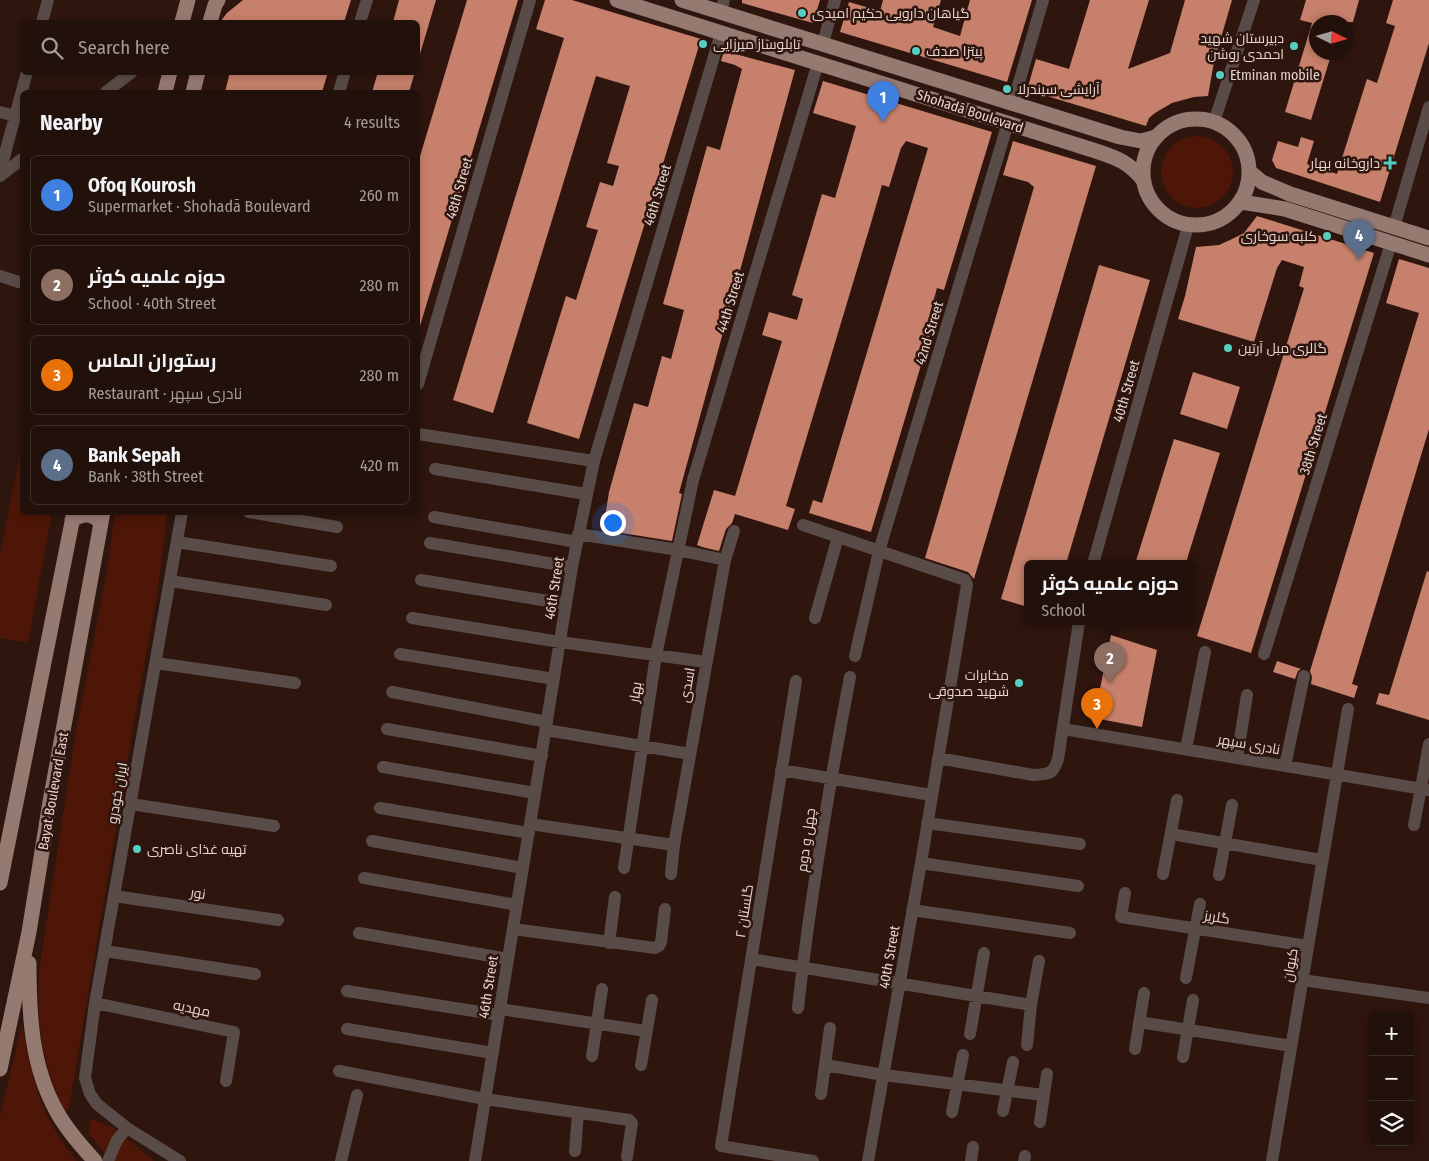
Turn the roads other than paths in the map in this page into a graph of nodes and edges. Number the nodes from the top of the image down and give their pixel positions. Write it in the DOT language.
graph roads {
  1 [pos="48,0"];
  2 [pos="188,0"];
  3 [pos="218,0"];
  4 [pos="367,0"];
  5 [pos="530,0"];
  6 [pos="617,0"];
  7 [pos="682,0"];
  8 [pos="835,0"];
  9 [pos="1043,0"];
  10 [pos="1254,0"];
  11 [pos="722,6"];
  12 [pos="43,20"];
  13 [pos="183,20"];
  14 [pos="211,20"];
  15 [pos="361,20"];
  16 [pos="721,33"];
  17 [pos="823,43"];
  18 [pos="818,63"];
  19 [pos="26,75"];
  20 [pos="128,75"];
  21 [pos="169,75"];
  22 [pos="197,75"];
  23 [pos="344,75"];
  24 [pos="22,90"];
  25 [pos="109,90"];
  26 [pos="166,90"];
  27 [pos="194,90"];
  28 [pos="340,90"];
  29 [pos="20,98"];
  30 [pos="1013,103"];
  31 [pos="1429,107"];
  32 [pos="0,112"];
  33 [pos="15,116"];
  34 [pos="1214,122"];
  35 [pos="1008,123"];
  36 [pos="1156,137"];
  37 [pos="20,161"];
  38 [pos="0,172"];
  39 [pos="1250,172"];
  40 [pos="0,176"];
  41 [pos="1144,180"];
  42 [pos="1241,202"];
  43 [pos="1188,226"];
  44 [pos="1394,228"];
  45 [pos="1429,238"];
  46 [pos="1391,243"];
  47 [pos="1429,255"];
  48 [pos="0,276"];
  49 [pos="20,282"];
  50 [pos="420,377"];
  51 [pos="420,434"];
  52 [pos="594,461"];
  53 [pos="435,469"];
  54 [pos="586,494"];
  55 [pos="182,515"];
  56 [pos="267,515"];
  57 [pos="73,516"];
  58 [pos="102,518"];
  59 [pos="434,518"];
  60 [pos="802,525"];
  61 [pos="337,527"];
  62 [pos="734,531"];
  63 [pos="838,537"];
  64 [pos="577,538"];
  65 [pos="177,542"];
  66 [pos="430,543"];
  67 [pos="678,550"];
  68 [pos="879,551"];
  69 [pos="725,560"];
  70 [pos="1094,560"];
  71 [pos="331,566"];
  72 [pos="572,567"];
  73 [pos="421,580"];
  74 [pos="170,581"];
  75 [pos="566,604"];
  76 [pos="326,605"];
  77 [pos="412,618"];
  78 [pos="815,618"];
  79 [pos="1079,625"];
  80 [pos="560,642"];
  81 [pos="1205,652"];
  82 [pos="400,654"];
  83 [pos="1264,654"];
  84 [pos="656,655"];
  85 [pos="855,656"];
  86 [pos="706,662"];
  87 [pos="156,663"];
  88 [pos="1304,676"];
  89 [pos="850,677"];
  90 [pos="554,680"];
  91 [pos="796,681"];
  92 [pos="295,683"];
  93 [pos="392,692"];
  94 [pos="1247,695"];
  95 [pos="1348,709"];
  96 [pos="546,726"];
  97 [pos="387,729"];
  98 [pos="1063,730"];
  99 [pos="1429,744"];
  100 [pos="642,745"];
  101 [pos="1186,749"];
  102 [pos="690,754"];
  103 [pos="542,756"];
  104 [pos="938,758"];
  105 [pos="1237,758"];
  106 [pos="1285,766"];
  107 [pos="383,767"];
  108 [pos="781,770"];
  109 [pos="1337,774"];
  110 [pos="830,778"];
  111 [pos="1424,789"];
  112 [pos="535,793"];
  113 [pos="931,795"];
  114 [pos="1177,800"];
  115 [pos="131,804"];
  116 [pos="1232,805"];
  117 [pos="380,808"];
  118 [pos="926,823"];
  119 [pos="1414,825"];
  120 [pos="274,826"];
  121 [pos="530,828"];
  122 [pos="1171,834"];
  123 [pos="629,839"];
  124 [pos="372,841"];
  125 [pos="1080,844"];
  126 [pos="1226,844"];
  127 [pos="674,845"];
  128 [pos="1322,860"];
  129 [pos="921,863"];
  130 [pos="523,868"];
  131 [pos="624,868"];
  132 [pos="670,874"];
  133 [pos="1163,874"];
  134 [pos="1219,875"];
  135 [pos="364,878"];
  136 [pos="0,883"];
  137 [pos="1078,886"];
  138 [pos="1125,893"];
  139 [pos="114,896"];
  140 [pos="615,897"];
  141 [pos="1200,904"];
  142 [pos="517,905"];
  143 [pos="664,909"];
  144 [pos="912,910"];
  145 [pos="278,920"];
  146 [pos="1195,928"];
  147 [pos="513,929"];
  148 [pos="29,932"];
  149 [pos="359,933"];
  150 [pos="1070,933"];
  151 [pos="609,943"];
  152 [pos="1308,946"];
  153 [pos="105,950"];
  154 [pos="984,953"];
  155 [pos="508,959"];
  156 [pos="751,960"];
  157 [pos="1039,961"];
  158 [pos="803,967"];
  159 [pos="255,974"];
  160 [pos="1186,978"];
  161 [pos="1302,980"];
  162 [pos="900,983"];
  163 [pos="602,989"];
  164 [pos="347,991"];
  165 [pos="1144,993"];
  166 [pos="977,996"];
  167 [pos="1429,998"];
  168 [pos="652,1000"];
  169 [pos="1193,1000"];
  170 [pos="95,1003"];
  171 [pos="1031,1004"];
  172 [pos="798,1008"];
  173 [pos="499,1012"];
  174 [pos="1139,1022"];
  175 [pos="597,1024"];
  176 [pos="830,1028"];
  177 [pos="346,1030"];
  178 [pos="1188,1030"];
  179 [pos="646,1031"];
  180 [pos="970,1034"];
  181 [pos="1027,1045"];
  182 [pos="1291,1046"];
  183 [pos="1135,1049"];
  184 [pos="493,1052"];
  185 [pos="963,1055"];
  186 [pos="592,1056"];
  187 [pos="1183,1057"];
  188 [pos="1013,1062"];
  189 [pos="641,1064"];
  190 [pos="825,1064"];
  191 [pos="0,1069"];
  192 [pos="339,1072"];
  193 [pos="1047,1074"];
  194 [pos="884,1075"];
  195 [pos="226,1081"];
  196 [pos="958,1084"];
  197 [pos="1008,1090"];
  198 [pos="821,1094"];
  199 [pos="1043,1094"];
  200 [pos="356,1095"];
  201 [pos="485,1099"];
  202 [pos="1003,1111"];
  203 [pos="952,1112"];
  204 [pos="578,1113"];
  205 [pos="1040,1122"];
  206 [pos="127,1128"];
  207 [pos="973,1147"];
  208 [pos="575,1152"];
  209 [pos="627,1157"];
  210 [pos="95,1161"];
  211 [pos="108,1161"];
  212 [pos="180,1161"];
  213 [pos="341,1161"];
  214 [pos="475,1161"];
  215 [pos="813,1161"];
  216 [pos="868,1161"];
  217 [pos="971,1161"];
  218 [pos="1272,1161"];
  1 -- 12 [label="street"];
  2 -- 13 [label="main road"];
  3 -- 14 [label="main road"];
  4 -- 15 [label="street"];
  5 -- 50 [label="street, 48th Street"];
  6 -- 16 [label="main road, Shohadā Boulevard"];
  7 -- 11 [label="main road, Shohadā Boulevard"];
  8 -- 17 [label="street"];
  9 -- 30 [label="street"];
  10 -- 34 [label="street"];
  11 -- 17 [label="main road, Shohadā Boulevard"];
  16 -- 18 [label="main road, Shohadā Boulevard"];
  16 -- 52 [label="street, 46th Street"];
  17 -- 30 [label="main road, Shohadā Boulevard"];
  18 -- 35 [label="main road, Shohadā Boulevard"];
  18 -- 67 [label="street, 44th Street"];
  19 -- 24 [label="street"];
  20 -- 25 [label="street"];
  21 -- 26 [label="main road"];
  22 -- 27 [label="main road"];
  23 -- 28 [label="street"];
  29 -- 33 [label="street"];
  30 -- 36 [label="main road, Shohadā Boulevard"];
  31 -- 44 [label="street"];
  32 -- 33 [label="street"];
  33 -- 38 [label="street"];
  34 -- 36 [label="main road"];
  34 -- 39 [label="main road"];
  35 -- 41 [label="main road, Shohadā Boulevard"];
  35 -- 68 [label="street, 42nd Street"];
  36 -- 41 [label="main road"];
  37 -- 40 [label="street"];
  39 -- 42 [label="main road"];
  39 -- 44 [label="main road"];
  41 -- 43 [label="main road"];
  42 -- 43 [label="main road"];
  42 -- 46 [label="main road"];
  43 -- 70 [label="street, 40th Street"];
  44 -- 45 [label="main road"];
  46 -- 47 [label="main road"];
  46 -- 83 [label="street, 38th Street"];
  48 -- 49 [label="street"];
  51 -- 52 [label="street"];
  52 -- 54 [label="street, 46th Street"];
  53 -- 54 [label="street"];
  54 -- 64 [label="street, 46th Street"];
  55 -- 65 [label="street, ایران خودرو"];
  56 -- 61 [label="street"];
  57 -- 136 [label="main road"];
  58 -- 148 [label="main road, Bayat Boulevard East"];
  59 -- 64 [label="street"];
  60 -- 63 [label="street, 40th Street"];
  62 -- 69 [label="street, اسدی"];
  63 -- 68 [label="street, 40th Street"];
  63 -- 78 [label="street"];
  64 -- 67 [label="street"];
  64 -- 72 [label="street, 46th Street"];
  65 -- 71 [label="street"];
  65 -- 74 [label="street, ایران خودرو"];
  66 -- 72 [label="street"];
  67 -- 69 [label="street"];
  67 -- 84 [label="street, بهار"];
  68 -- 85 [label="street"];
  68 -- 104 [label="street, 40th Street"];
  69 -- 86 [label="street, اسدی"];
  72 -- 75 [label="street, 46th Street"];
  73 -- 75 [label="street"];
  74 -- 76 [label="street"];
  74 -- 87 [label="street, ایران خودرو"];
  75 -- 80 [label="street, 46th Street"];
  77 -- 80 [label="street"];
  79 -- 98 [label="street"];
  80 -- 84 [label="street"];
  80 -- 90 [label="street, 46th Street"];
  81 -- 101 [label="street"];
  82 -- 90 [label="street"];
  84 -- 86 [label="street"];
  84 -- 100 [label="street, بهار"];
  86 -- 102 [label="street, اسدی"];
  87 -- 92 [label="street"];
  87 -- 115 [label="street, ایران خودرو"];
  88 -- 106 [label="street"];
  89 -- 110 [label="street, چهل و دوم"];
  90 -- 96 [label="street, 46th Street"];
  91 -- 108 [label="street, گلستان ۲"];
  93 -- 96 [label="street"];
  94 -- 105 [label="street"];
  95 -- 109 [label="street, کیوان"];
  96 -- 100 [label="street"];
  96 -- 103 [label="street, 46th Street"];
  97 -- 103 [label="street"];
  98 -- 101 [label="street, نادری سپهر"];
  98 -- 104 [label="street"];
  99 -- 111 [label="street"];
  100 -- 102 [label="street"];
  100 -- 123 [label="street, بهار"];
  101 -- 105 [label="street, نادری سپهر"];
  102 -- 127 [label="street, اسدی"];
  103 -- 112 [label="street, 46th Street"];
  104 -- 113 [label="street, 40th Street"];
  105 -- 106 [label="street, نادری سپهر"];
  106 -- 109 [label="street, نادری سپهر"];
  107 -- 112 [label="street"];
  108 -- 110 [label="street"];
  108 -- 156 [label="street, گلستان ۲"];
  109 -- 111 [label="street, نادری سپهر"];
  109 -- 128 [label="street, کیوان"];
  110 -- 113 [label="street"];
  110 -- 158 [label="street, چهل و دوم"];
  111 -- 119 [label="street"];
  112 -- 121 [label="street, 46th Street"];
  113 -- 118 [label="street, 40th Street"];
  114 -- 122 [label="street"];
  115 -- 120 [label="street"];
  115 -- 139 [label="street, ایران خودرو"];
  116 -- 126 [label="street"];
  117 -- 121 [label="street"];
  118 -- 125 [label="street"];
  118 -- 129 [label="street, 40th Street"];
  121 -- 123 [label="street"];
  121 -- 130 [label="street, 46th Street"];
  122 -- 126 [label="street"];
  122 -- 133 [label="street"];
  123 -- 127 [label="street"];
  123 -- 131 [label="street, بهار"];
  124 -- 130 [label="street"];
  126 -- 128 [label="street"];
  126 -- 134 [label="street"];
  127 -- 132 [label="street, اسدی"];
  128 -- 152 [label="street, کیوان"];
  129 -- 137 [label="street"];
  129 -- 144 [label="street, 40th Street"];
  130 -- 142 [label="street, 46th Street"];
  135 -- 142 [label="street"];
  138 -- 146 [label="street, گلریز"];
  139 -- 145 [label="street, نور"];
  139 -- 153 [label="street, ایران خودرو"];
  140 -- 151 [label="street"];
  141 -- 146 [label="street"];
  142 -- 147 [label="street, 46th Street"];
  143 -- 151 [label="street"];
  144 -- 150 [label="street"];
  144 -- 162 [label="street, 40th Street"];
  146 -- 152 [label="street, گلریز"];
  146 -- 160 [label="street"];
  147 -- 151 [label="street"];
  147 -- 155 [label="street, 46th Street"];
  148 -- 191 [label="main road, Bayat Boulevard East"];
  148 -- 210 [label="main road"];
  149 -- 155 [label="street"];
  152 -- 161 [label="street, کیوان"];
  153 -- 159 [label="street"];
  153 -- 170 [label="street, ایران خودرو"];
  154 -- 166 [label="street"];
  155 -- 173 [label="street, 46th Street"];
  156 -- 158 [label="street"];
  156 -- 215 [label="street, گلستان ۲"];
  157 -- 171 [label="street"];
  158 -- 162 [label="street"];
  158 -- 172 [label="street, چهل و دوم"];
  161 -- 167 [label="street"];
  161 -- 182 [label="street, کیوان"];
  162 -- 166 [label="street"];
  162 -- 194 [label="street, 40th Street"];
  163 -- 175 [label="street"];
  164 -- 173 [label="street"];
  165 -- 174 [label="street"];
  166 -- 171 [label="street"];
  166 -- 180 [label="street"];
  168 -- 179 [label="street"];
  169 -- 178 [label="street"];
  170 -- 195 [label="street, مهدیه"];
  170 -- 206 [label="street, ایران خودرو"];
  171 -- 181 [label="street"];
  173 -- 175 [label="street"];
  173 -- 184 [label="street, 46th Street"];
  174 -- 178 [label="street"];
  174 -- 183 [label="street"];
  175 -- 179 [label="street"];
  175 -- 186 [label="street"];
  176 -- 190 [label="street"];
  177 -- 184 [label="street"];
  178 -- 182 [label="street"];
  178 -- 187 [label="street"];
  179 -- 189 [label="street"];
  182 -- 218 [label="street, کیوان"];
  184 -- 201 [label="street, 46th Street"];
  185 -- 196 [label="street"];
  188 -- 197 [label="street"];
  190 -- 194 [label="street"];
  190 -- 198 [label="street"];
  192 -- 201 [label="street"];
  193 -- 199 [label="street"];
  194 -- 196 [label="street"];
  194 -- 216 [label="street, 40th Street"];
  196 -- 197 [label="street"];
  196 -- 203 [label="street"];
  197 -- 199 [label="street"];
  197 -- 202 [label="street"];
  199 -- 205 [label="street"];
  200 -- 213 [label="street"];
  201 -- 204 [label="street"];
  201 -- 214 [label="street, 46th Street"];
  204 -- 208 [label="street"];
  204 -- 209 [label="street"];
  206 -- 211 [label="street"];
  206 -- 212 [label="street"];
  207 -- 217 [label="street"];
}
